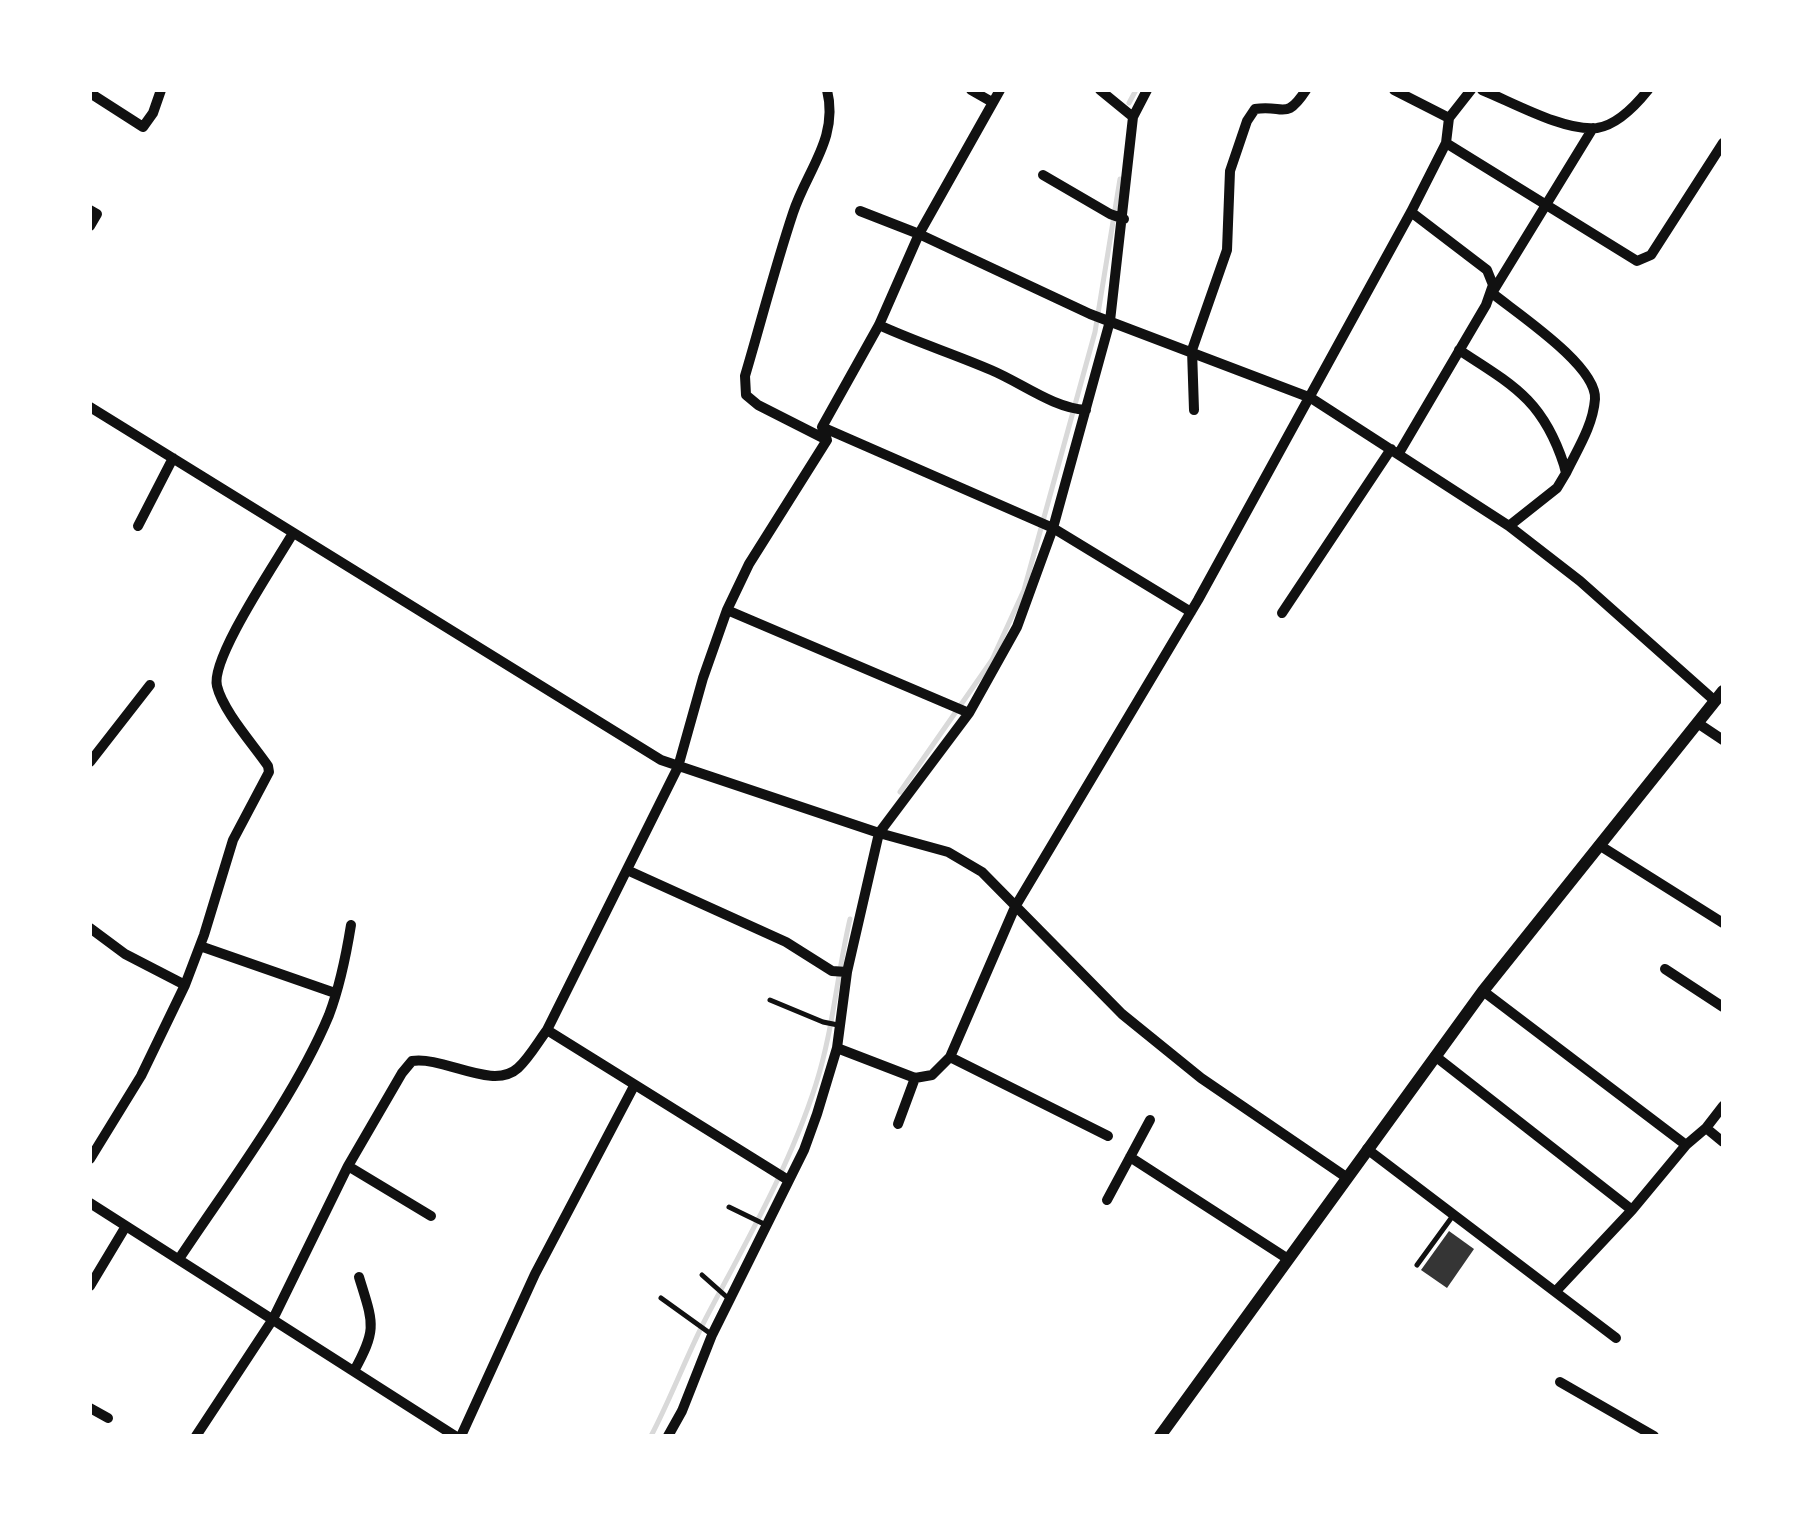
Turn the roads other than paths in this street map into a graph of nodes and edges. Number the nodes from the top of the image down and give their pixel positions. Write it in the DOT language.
graph roads {
  1 [pos="160,90"];
  2 [pos="827,90"];
  3 [pos="970,90"];
  4 [pos="1000,90"];
  5 [pos="1100,90"];
  6 [pos="1147,90"];
  7 [pos="1306,90"];
  8 [pos="1394,90"];
  9 [pos="1471,90"];
  10 [pos="1482,90"];
  11 [pos="1648,90"];
  12 [pos="90,93"];
  13 [pos="992,102"];
  14 [pos="1133,116"];
  15 [pos="1449,118"];
  16 [pos="1593,128"];
  17 [pos="1446,143"];
  18 [pos="1723,144"];
  19 [pos="1043,174"];
  20 [pos="1546,207"];
  21 [pos="90,210"];
  22 [pos="860,211"];
  23 [pos="1411,212"];
  24 [pos="1118,217"];
  25 [pos="90,226"];
  26 [pos="919,234"];
  27 [pos="1492,293"];
  28 [pos="1101,317"];
  29 [pos="880,326"];
  30 [pos="1192,350"];
  31 [pos="1459,350"];
  32 [pos="1311,398"];
  33 [pos="90,407"];
  34 [pos="1083,410"];
  35 [pos="1194,410"];
  36 [pos="822,427"];
  37 [pos="827,440"];
  38 [pos="1395,451"];
  39 [pos="173,458"];
  40 [pos="1566,474"];
  41 [pos="138,526"];
  42 [pos="1049,526"];
  43 [pos="1509,526"];
  44 [pos="294,533"];
  45 [pos="726,610"];
  46 [pos="1191,612"];
  47 [pos="1282,612"];
  48 [pos="150,685"];
  49 [pos="1719,696"];
  50 [pos="963,711"];
  51 [pos="1699,724"];
  52 [pos="1723,740"];
  53 [pos="90,762"];
  54 [pos="678,767"];
  55 [pos="880,833"];
  56 [pos="1599,845"];
  57 [pos="627,870"];
  58 [pos="1015,907"];
  59 [pos="1723,922"];
  60 [pos="351,925"];
  61 [pos="90,928"];
  62 [pos="200,946"];
  63 [pos="1666,969"];
  64 [pos="841,972"];
  65 [pos="184,986"];
  66 [pos="1483,991"];
  67 [pos="335,993"];
  68 [pos="770,1000"];
  69 [pos="1723,1007"];
  70 [pos="837,1024"];
  71 [pos="546,1030"];
  72 [pos="836,1048"];
  73 [pos="950,1056"];
  74 [pos="1435,1056"];
  75 [pos="915,1078"];
  76 [pos="634,1086"];
  77 [pos="1723,1106"];
  78 [pos="1150,1120"];
  79 [pos="898,1124"];
  80 [pos="1706,1128"];
  81 [pos="1108,1136"];
  82 [pos="1723,1142"];
  83 [pos="1686,1145"];
  84 [pos="1366,1149"];
  85 [pos="1130,1157"];
  86 [pos="90,1158"];
  87 [pos="348,1166"];
  88 [pos="781,1176"];
  89 [pos="1346,1176"];
  90 [pos="1106,1200"];
  91 [pos="90,1204"];
  92 [pos="729,1207"];
  93 [pos="1632,1210"];
  94 [pos="1454,1214"];
  95 [pos="432,1216"];
  96 [pos="759,1222"];
  97 [pos="126,1226"];
  98 [pos="180,1259"];
  99 [pos="1288,1259"];
  100 [pos="1417,1265"];
  101 [pos="702,1275"];
  102 [pos="359,1277"];
  103 [pos="90,1286"];
  104 [pos="1556,1291"];
  105 [pos="727,1297"];
  106 [pos="661,1298"];
  107 [pos="273,1318"];
  108 [pos="708,1332"];
  109 [pos="1616,1338"];
  110 [pos="354,1372"];
  111 [pos="1560,1382"];
  112 [pos="90,1408"];
  113 [pos="108,1418"];
  114 [pos="442,1433"];
  115 [pos="196,1436"];
  116 [pos="458,1436"];
  117 [pos="668,1436"];
  118 [pos="1160,1436"];
  119 [pos="1654,1436"];
  1 -- 12 [label="street"];
  2 -- 37 [label="street"];
  3 -- 13 [label="street"];
  4 -- 13 [label="street"];
  5 -- 14 [label="street"];
  6 -- 14 [label="street"];
  7 -- 30 [label="street"];
  8 -- 15 [label="street"];
  9 -- 15 [label="street"];
  10 -- 16 [label="street"];
  11 -- 16 [label="street"];
  13 -- 26 [label="street"];
  14 -- 24 [label="street"];
  15 -- 17 [label="street"];
  16 -- 20 [label="street"];
  17 -- 20 [label="street"];
  17 -- 23 [label="street"];
  18 -- 20 [label="street"];
  19 -- 24 [label="street"];
  20 -- 27 [label="street"];
  21 -- 25 [label="street"];
  22 -- 26 [label="street"];
  23 -- 27 [label="street"];
  23 -- 32 [label="street"];
  24 -- 28 [label="street"];
  26 -- 28 [label="street"];
  26 -- 29 [label="street"];
  27 -- 31 [label="street"];
  27 -- 40 [label="street"];
  28 -- 30 [label="street"];
  28 -- 34 [label="street"];
  29 -- 34 [label="street"];
  29 -- 36 [label="street"];
  30 -- 32 [label="street"];
  30 -- 35 [label="street"];
  31 -- 38 [label="street"];
  31 -- 40 [label="street"];
  32 -- 38 [label="street"];
  32 -- 46 [label="street"];
  33 -- 39 [label="street"];
  34 -- 42 [label="street"];
  36 -- 37 [label="street"];
  36 -- 42 [label="street"];
  37 -- 45 [label="street"];
  38 -- 43 [label="street"];
  38 -- 47 [label="street"];
  39 -- 41 [label="street"];
  39 -- 44 [label="street"];
  40 -- 43 [label="street"];
  42 -- 46 [label="street"];
  42 -- 50 [label="street"];
  43 -- 49 [label="street"];
  44 -- 54 [label="street"];
  44 -- 62 [label="street"];
  45 -- 50 [label="street"];
  45 -- 54 [label="street"];
  46 -- 58 [label="street"];
  48 -- 53 [label="street"];
  49 -- 51 [label="street"];
  50 -- 55 [label="street"];
  51 -- 52 [label="street"];
  51 -- 56 [label="street"];
  54 -- 55 [label="street"];
  54 -- 57 [label="street"];
  55 -- 58 [label="street"];
  55 -- 64 [label="street"];
  56 -- 59 [label="street"];
  56 -- 66 [label="street"];
  57 -- 64 [label="street"];
  57 -- 71 [label="street"];
  58 -- 73 [label="street"];
  58 -- 89 [label="street"];
  60 -- 67 [label="street"];
  61 -- 65 [label="street"];
  62 -- 65 [label="street"];
  62 -- 67 [label="street"];
  63 -- 69 [label="street"];
  64 -- 70 [label="street"];
  65 -- 86 [label="street"];
  66 -- 74 [label="street"];
  66 -- 83 [label="street"];
  67 -- 98 [label="street"];
  68 -- 70 [label="lane"];
  70 -- 72 [label="street"];
  71 -- 76 [label="street"];
  71 -- 87 [label="street"];
  72 -- 75 [label="street"];
  72 -- 88 [label="street"];
  73 -- 75 [label="street"];
  73 -- 81 [label="street"];
  74 -- 84 [label="street"];
  74 -- 93 [label="street"];
  75 -- 79 [label="street"];
  76 -- 88 [label="street"];
  76 -- 116 [label="street"];
  77 -- 80 [label="street"];
  78 -- 85 [label="street"];
  80 -- 82 [label="street"];
  80 -- 83 [label="street"];
  83 -- 93 [label="street"];
  84 -- 89 [label="street"];
  84 -- 94 [label="street"];
  85 -- 90 [label="street"];
  85 -- 99 [label="street"];
  87 -- 95 [label="street"];
  87 -- 107 [label="street"];
  88 -- 96 [label="street"];
  89 -- 99 [label="street"];
  91 -- 97 [label="street"];
  92 -- 96 [label="lane"];
  93 -- 104 [label="street"];
  94 -- 100 [label="lane"];
  94 -- 104 [label="street"];
  96 -- 105 [label="street"];
  97 -- 98 [label="street"];
  97 -- 103 [label="street"];
  98 -- 107 [label="street"];
  99 -- 118 [label="street"];
  101 -- 105 [label="lane"];
  102 -- 110 [label="street"];
  104 -- 109 [label="street"];
  105 -- 108 [label="street"];
  106 -- 108 [label="lane"];
  107 -- 110 [label="street"];
  107 -- 115 [label="street"];
  108 -- 117 [label="street"];
  110 -- 114 [label="street"];
  111 -- 119 [label="street"];
  112 -- 113 [label="street"];
  114 -- 116 [label="street"];
}
